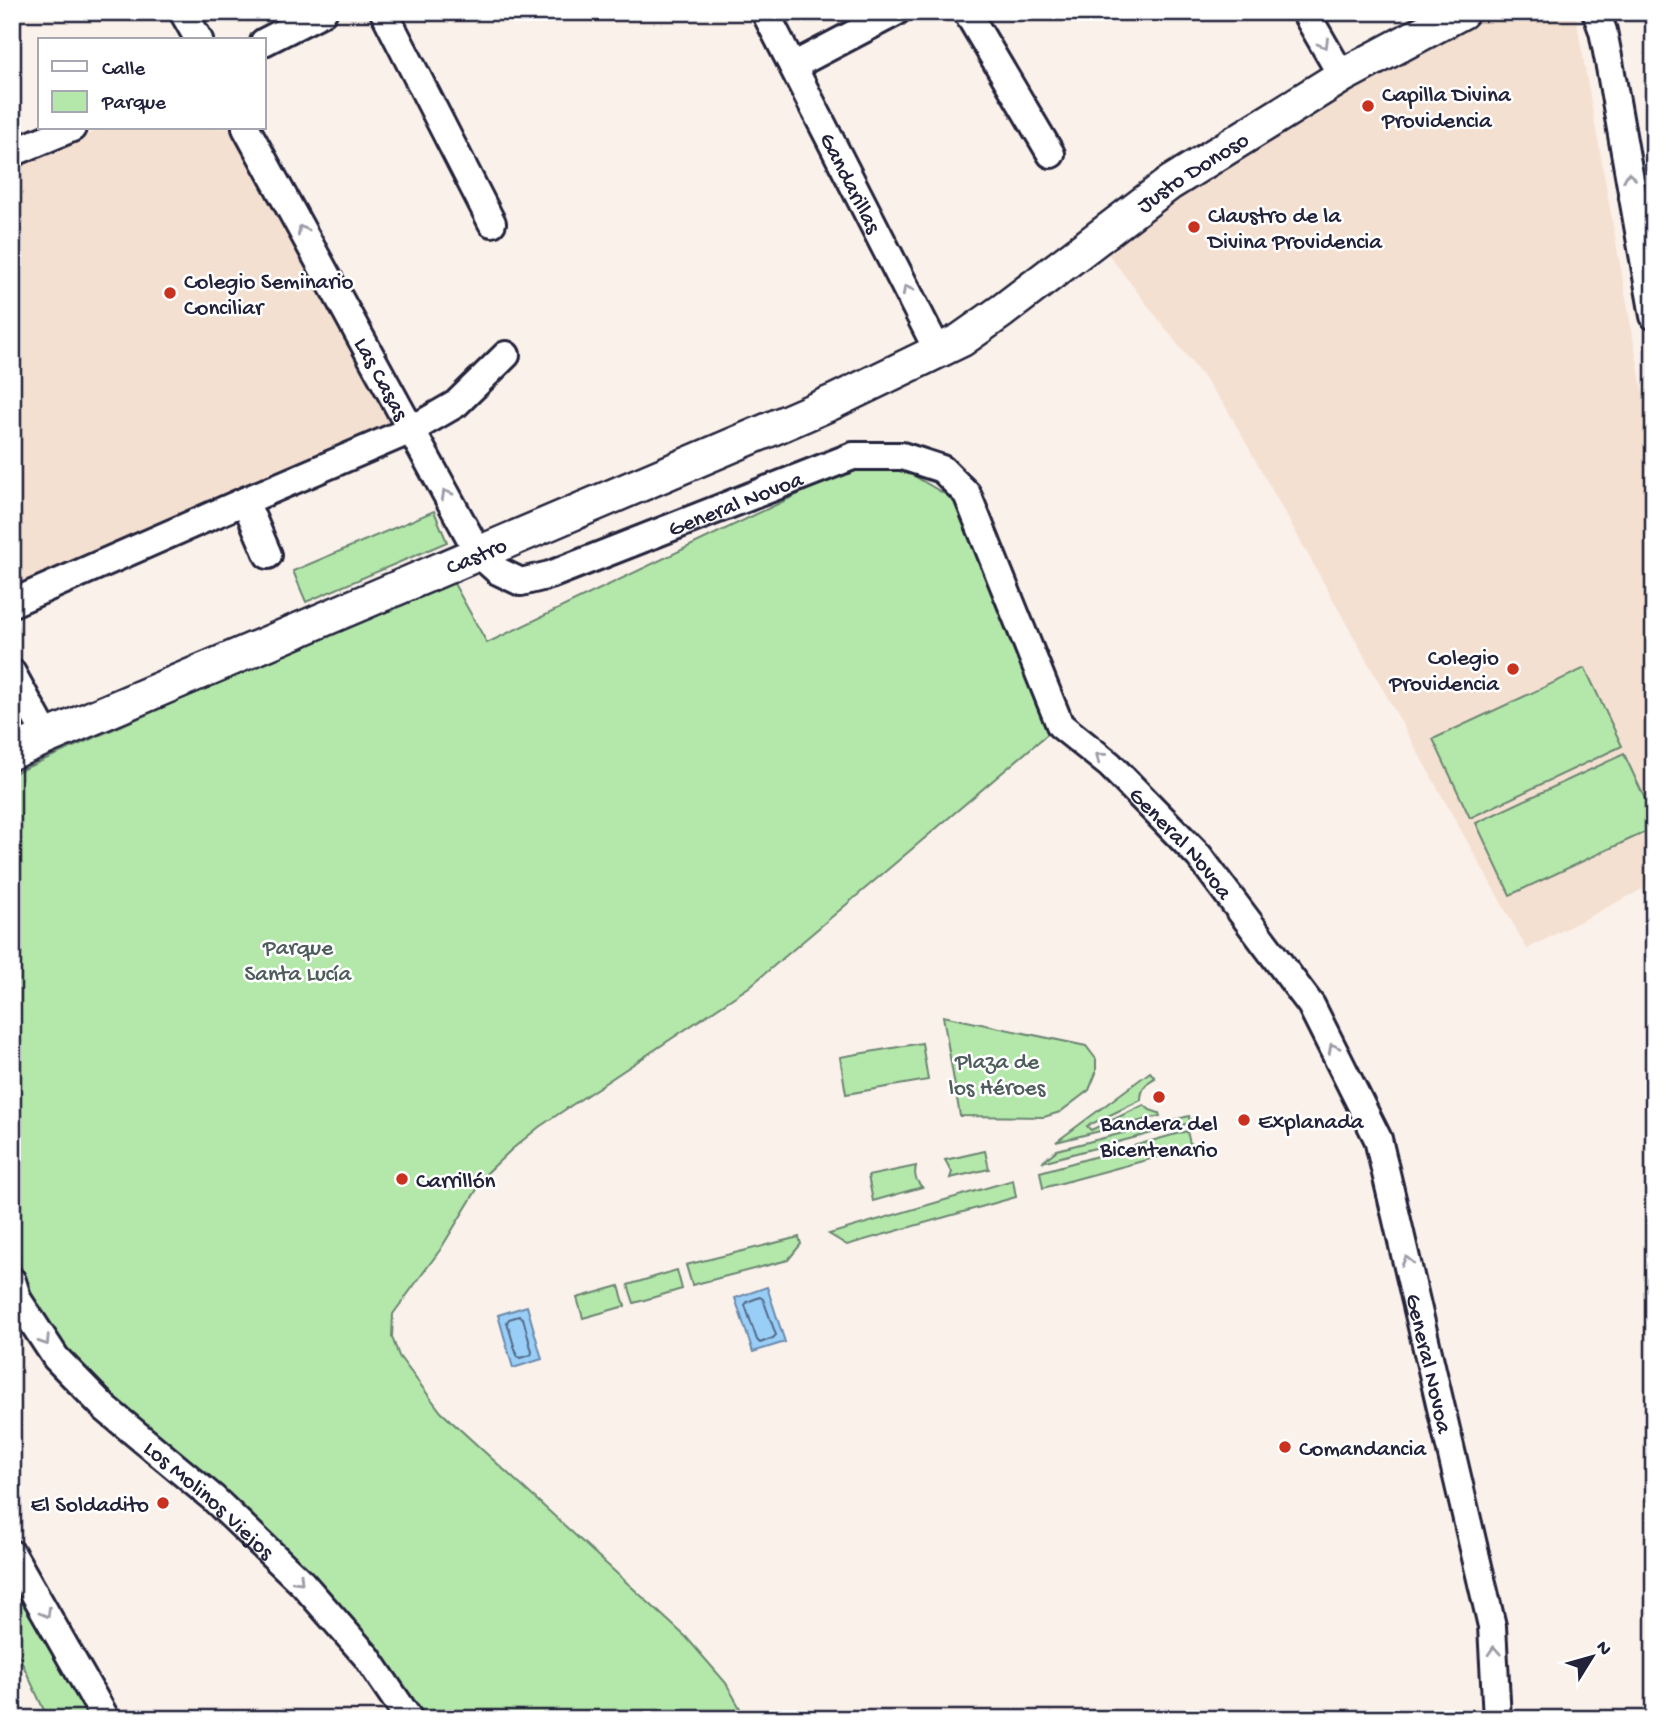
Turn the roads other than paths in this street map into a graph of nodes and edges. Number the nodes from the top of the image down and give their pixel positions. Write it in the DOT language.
graph roads {
  1 [pos="183,12"];
  2 [pos="323,12"];
  3 [pos="384,12"];
  4 [pos="765,12"];
  5 [pos="896,12"];
  6 [pos="967,12"];
  7 [pos="1305,12"];
  8 [pos="1462,12"];
  9 [pos="1596,12"];
  10 [pos="198,38"];
  11 [pos="266,41"];
  12 [pos="793,66"];
  13 [pos="1342,76"];
  14 [pos="67,130"];
  15 [pos="247,130"];
  16 [pos="12,153"];
  17 [pos="1051,154"];
  18 [pos="492,223"];
  19 [pos="1654,316"];
  20 [pos="938,351"];
  21 [pos="506,355"];
  22 [pos="411,430"];
  23 [pos="245,500"];
  24 [pos="479,554"];
  25 [pos="268,555"];
  26 [pos="12,603"];
  27 [pos="12,673"];
  28 [pos="47,737"];
  29 [pos="12,752"];
  30 [pos="12,1281"];
  31 [pos="12,1554"];
  32 [pos="106,1719"];
  33 [pos="409,1719"];
  34 [pos="1497,1719"];
  1 -- 10 [label="street"];
  2 -- 11 [label="street"];
  3 -- 18 [label="street"];
  4 -- 12 [label="street, Gandarillas"];
  5 -- 12 [label="street"];
  6 -- 17 [label="street"];
  7 -- 13 [label="street, one-way"];
  8 -- 13 [label="main road, Justo Donoso"];
  19 -- 9 [label="street, one-way"];
  20 -- 12 [label="street, Gandarillas, one-way"];
  13 -- 20 [label="main road, Justo Donoso"];
  14 -- 16 [label="street"];
  22 -- 15 [label="street, Las Casas, one-way"];
  20 -- 24 [label="main road, Castro"];
  21 -- 22 [label="street"];
  22 -- 23 [label="street"];
  24 -- 22 [label="street, Las Casas, one-way"];
  23 -- 25 [label="street"];
  23 -- 26 [label="street"];
  24 -- 28 [label="main road, Castro"];
  34 -- 24 [label="street, General Novoa, one-way"];
  27 -- 28 [label="street"];
  28 -- 29 [label="main road, Castro"];
  30 -- 33 [label="street, Los Molinos Viejos, one-way"];
  31 -- 32 [label="street, one-way"];
}
